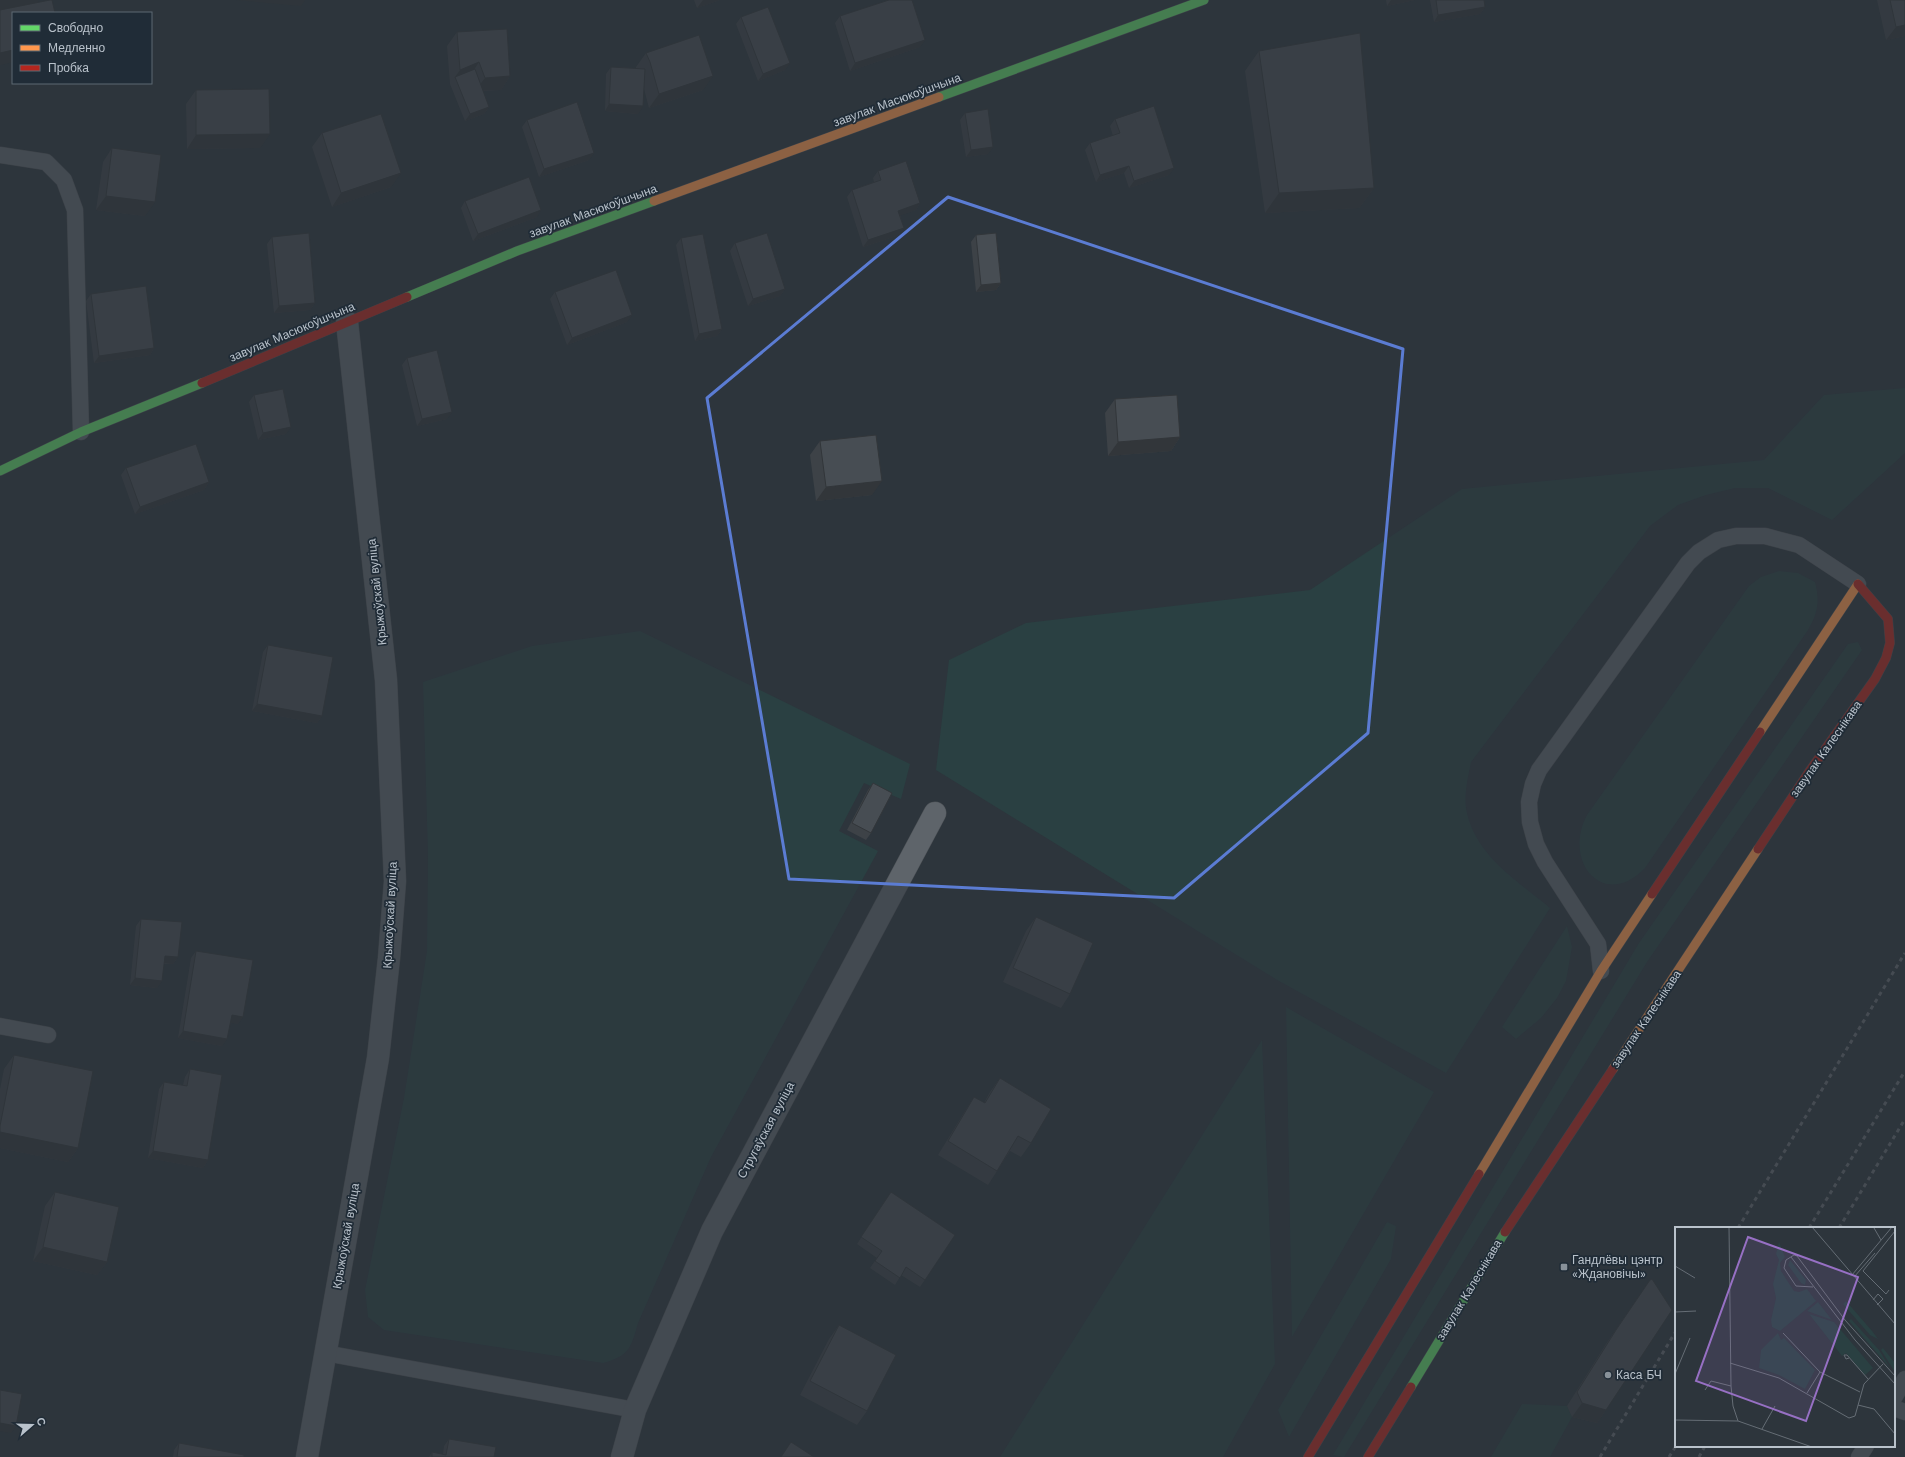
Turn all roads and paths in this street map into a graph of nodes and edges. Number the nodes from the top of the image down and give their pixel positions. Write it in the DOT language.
graph roads {
  1 [pos="1204,0"];
  2 [pos="0,155"];
  3 [pos="347,322"];
  4 [pos="81,432"];
  5 [pos="0,471"];
  6 [pos="1858,584"];
  7 [pos="935,813"];
  8 [pos="1601,971"];
  9 [pos="0,1026"];
  10 [pos="48,1035"];
  11 [pos="325,1353"];
  12 [pos="1905,1379"];
  13 [pos="1895,1396"];
  14 [pos="1895,1408"];
  15 [pos="635,1410"];
  16 [pos="1905,1412"];
  17 [pos="1865,1447"];
  18 [pos="307,1457"];
  19 [pos="622,1457"];
  20 [pos="1308,1457"];
  21 [pos="1368,1457"];
  22 [pos="1859,1457"];
  1 -- 3 [label="street, завулак Масюкоўшчына"];
  2 -- 4 [label="lane"];
  3 -- 4 [label="street, завулак Масюкоўшчына"];
  3 -- 11 [label="street, Крыжоўскай вуліца"];
  4 -- 5 [label="street, завулак Масюкоўшчына"];
  6 -- 8 [label="street"];
  6 -- 8 [label="lane, завулак Калеснікава"];
  6 -- 21 [label="street, завулак Калеснікава"];
  7 -- 15 [label="street, Стругаўская вуліца"];
  8 -- 20 [label="street"];
  9 -- 10 [label="lane"];
  11 -- 15 [label="lane"];
  11 -- 18 [label="street, Крыжоўскай вуліца"];
  12 -- 13 [label="lane"];
  14 -- 16 [label="lane"];
  15 -- 19 [label="street, Стругаўская вуліца"];
  17 -- 22 [label="lane"];
}
